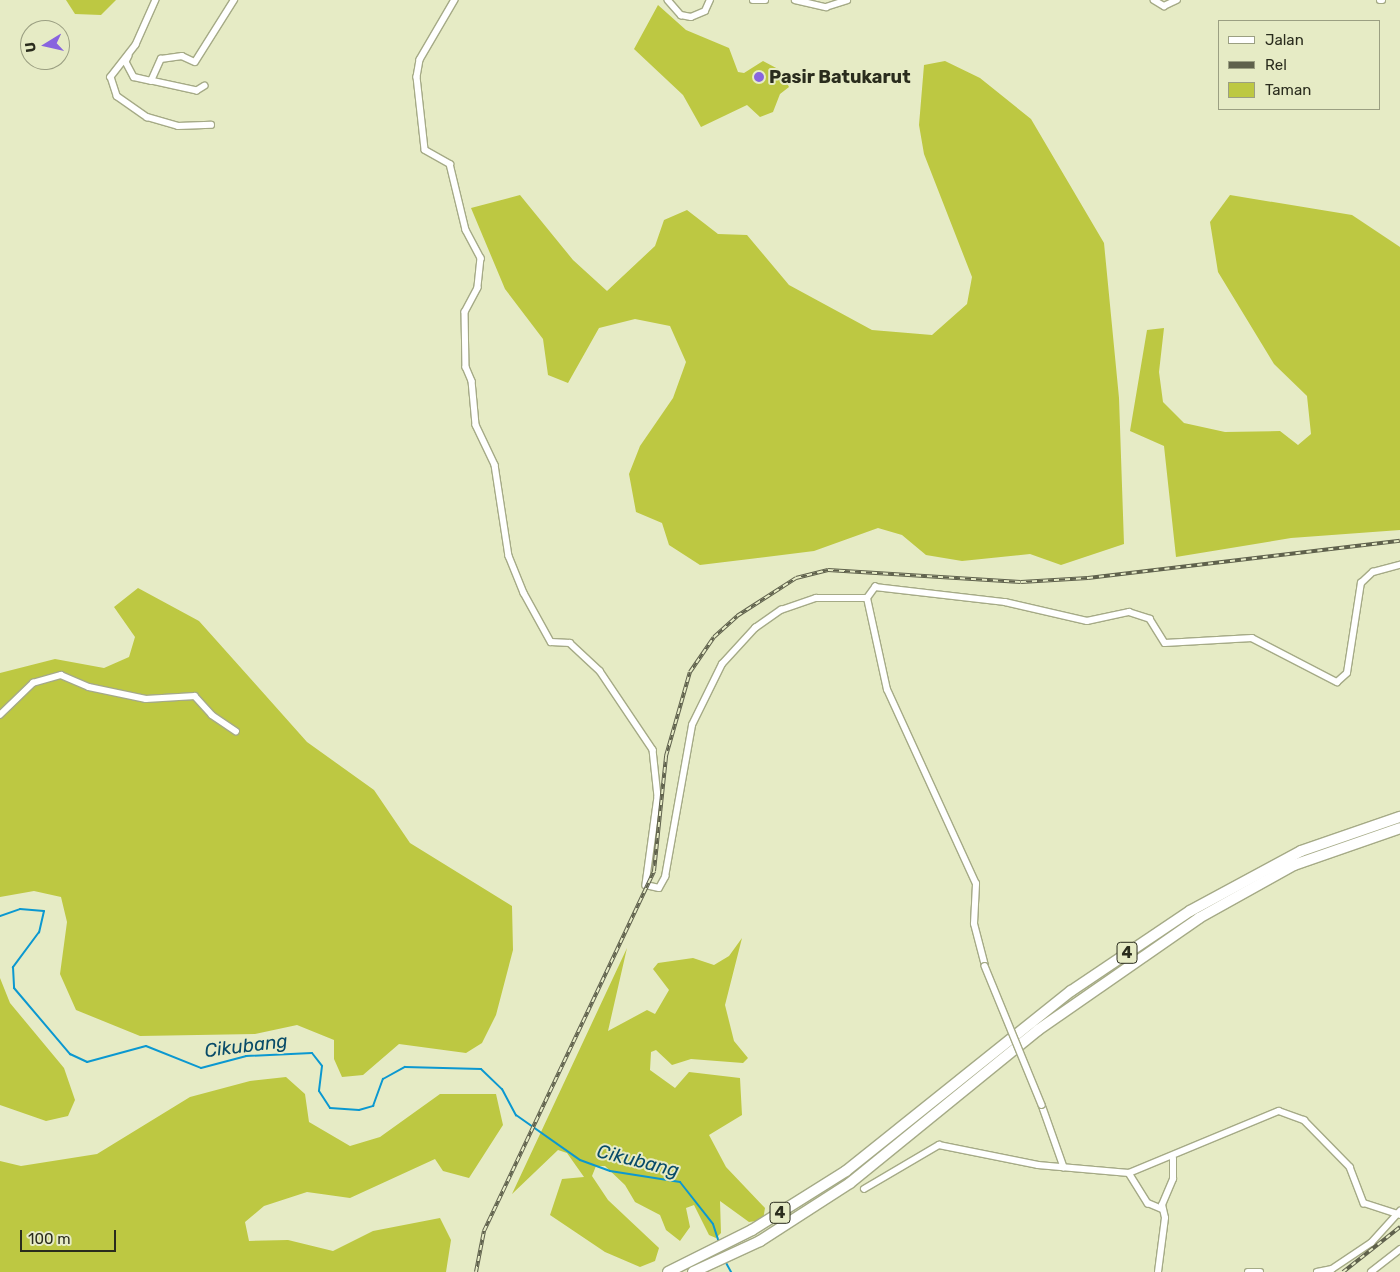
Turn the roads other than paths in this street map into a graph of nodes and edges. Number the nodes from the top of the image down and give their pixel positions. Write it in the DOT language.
graph roads {
  1 [pos="156,0"];
  2 [pos="234,0"];
  3 [pos="455,0"];
  4 [pos="668,0"];
  5 [pos="710,0"];
  6 [pos="753,0"];
  7 [pos="765,0"];
  8 [pos="796,0"];
  9 [pos="847,0"];
  10 [pos="1154,0"];
  11 [pos="1177,0"];
  12 [pos="130,55"];
  13 [pos="151,81"];
  14 [pos="205,86"];
  15 [pos="211,125"];
  16 [pos="1400,565"];
  17 [pos="867,598"];
  18 [pos="0,715"];
  19 [pos="236,731"];
  20 [pos="1400,817"];
  21 [pos="1400,828"];
  22 [pos="1172,1159"];
  23 [pos="1064,1167"];
  24 [pos="1129,1173"];
  25 [pos="864,1189"];
  26 [pos="1162,1209"];
  27 [pos="1399,1214"];
  28 [pos="1400,1249"];
  29 [pos="668,1272"];
  30 [pos="693,1272"];
  31 [pos="1158,1272"];
  32 [pos="1248,1272"];
  33 [pos="1260,1272"];
  34 [pos="1317,1272"];
  35 [pos="1371,1272"];
  1 -- 12 [label="street"];
  2 -- 13 [label="street"];
  3 -- 17 [label="street"];
  4 -- 5 [label="street"];
  6 -- 7 [label="street"];
  8 -- 9 [label="street"];
  10 -- 11 [label="street"];
  12 -- 13 [label="street"];
  12 -- 15 [label="street"];
  13 -- 14 [label="street"];
  16 -- 17 [label="street"];
  17 -- 23 [label="street, bridge"];
  18 -- 19 [label="street"];
  20 -- 29 [label="highway, 4"];
  21 -- 30 [label="highway, 4"];
  22 -- 24 [label="street"];
  22 -- 26 [label="street"];
  22 -- 27 [label="street"];
  23 -- 24 [label="street"];
  23 -- 25 [label="street"];
  24 -- 26 [label="street"];
  26 -- 31 [label="street"];
  27 -- 34 [label="street"];
  28 -- 35 [label="street"];
  32 -- 33 [label="street"];
}
